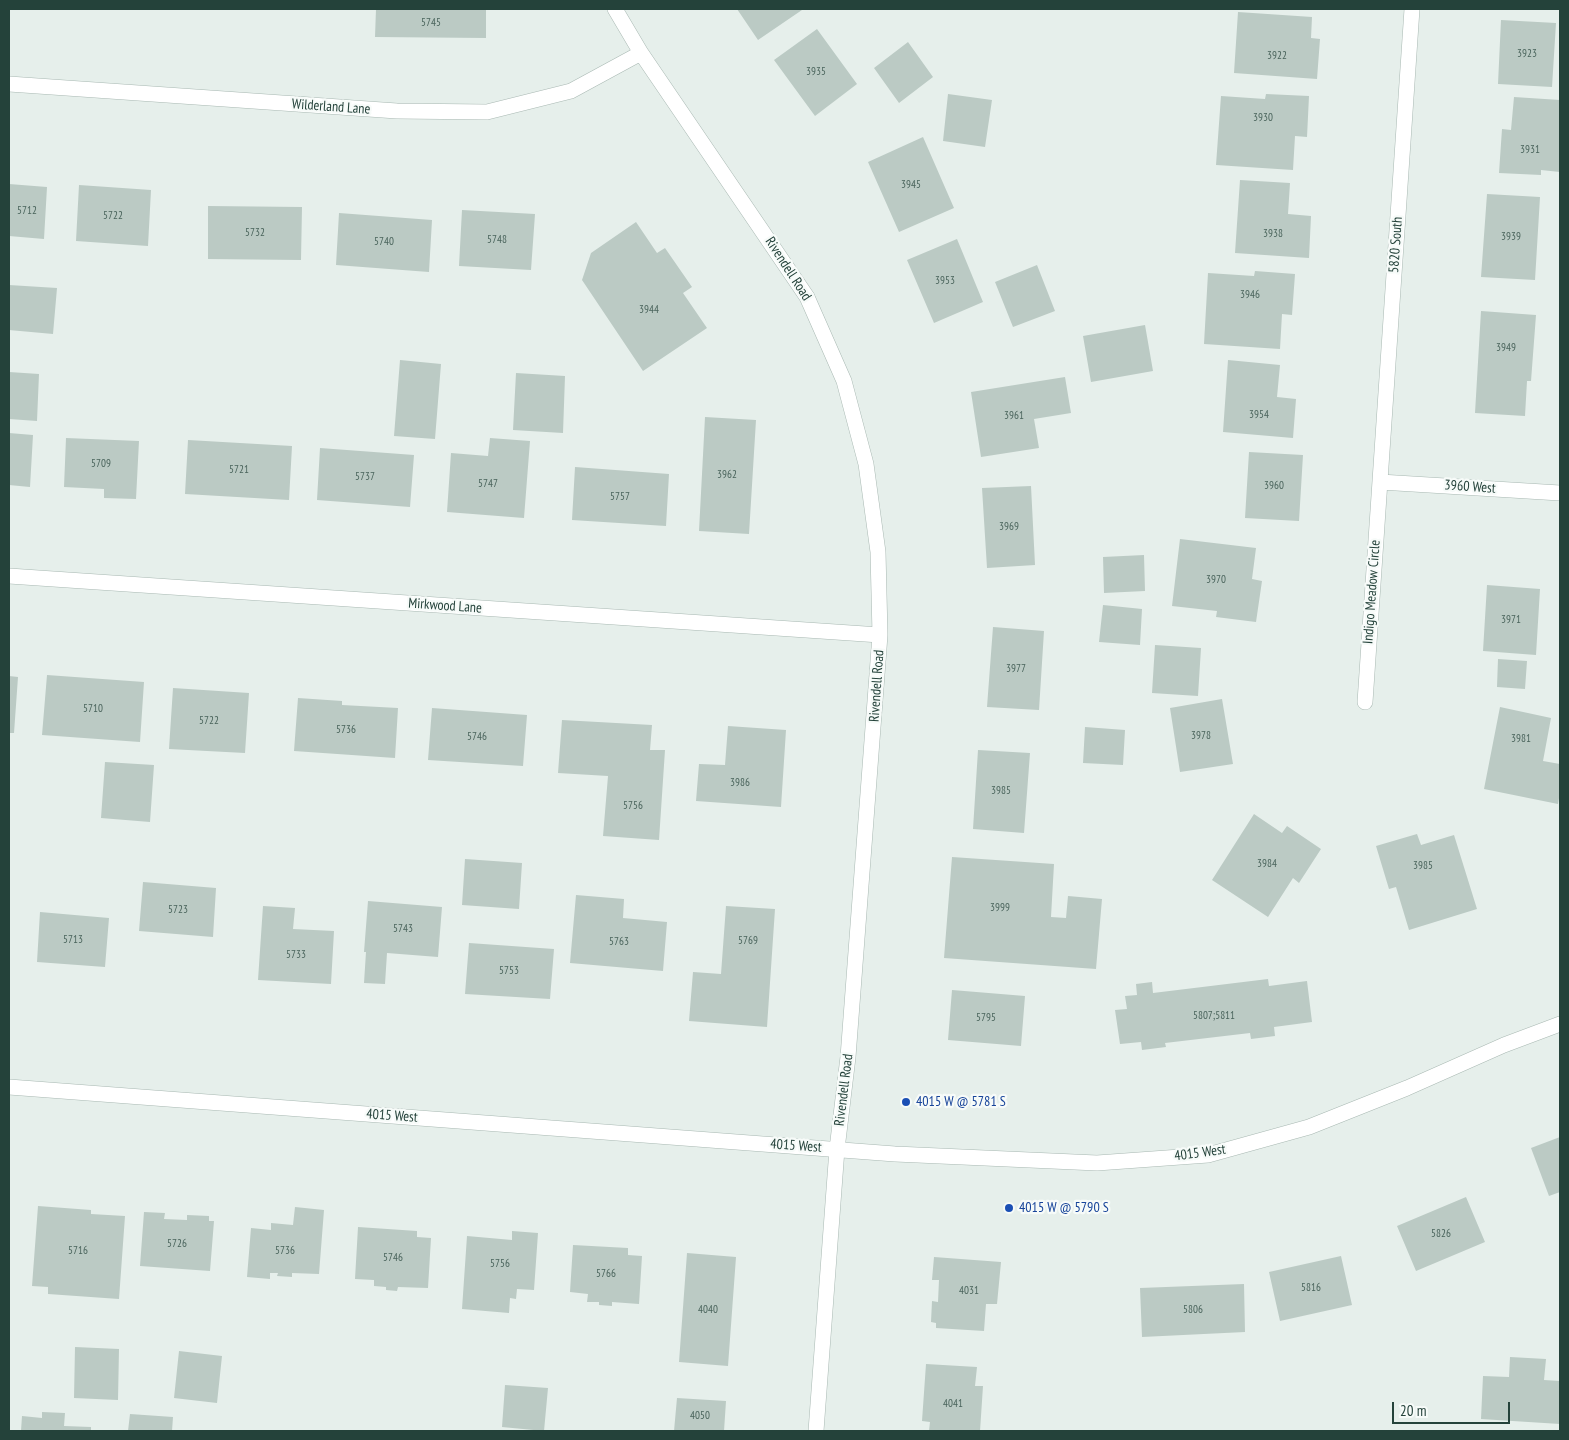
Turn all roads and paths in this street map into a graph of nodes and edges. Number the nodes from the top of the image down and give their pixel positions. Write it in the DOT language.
graph roads {
  1 [pos="615,9"];
  2 [pos="1412,9"];
  3 [pos="641,53"];
  4 [pos="9,84"];
  5 [pos="1380,482"];
  6 [pos="1560,493"];
  7 [pos="9,576"];
  8 [pos="880,635"];
  9 [pos="1365,702"];
  10 [pos="1560,1024"];
  11 [pos="9,1087"];
  12 [pos="837,1149"];
  13 [pos="816,1431"];
  1 -- 3 [label="street, Rivendell Road"];
  2 -- 5 [label="street, 5820 South"];
  3 -- 4 [label="street, Wilderland Lane"];
  3 -- 8 [label="street, Rivendell Road"];
  5 -- 6 [label="street, 3960 West"];
  5 -- 9 [label="street, Indigo Meadow Circle"];
  7 -- 8 [label="street, Mirkwood Lane"];
  8 -- 12 [label="street, Rivendell Road"];
  10 -- 12 [label="street, 4015 West"];
  11 -- 12 [label="street, 4015 West"];
  12 -- 13 [label="street, Rivendell Road"];
}
